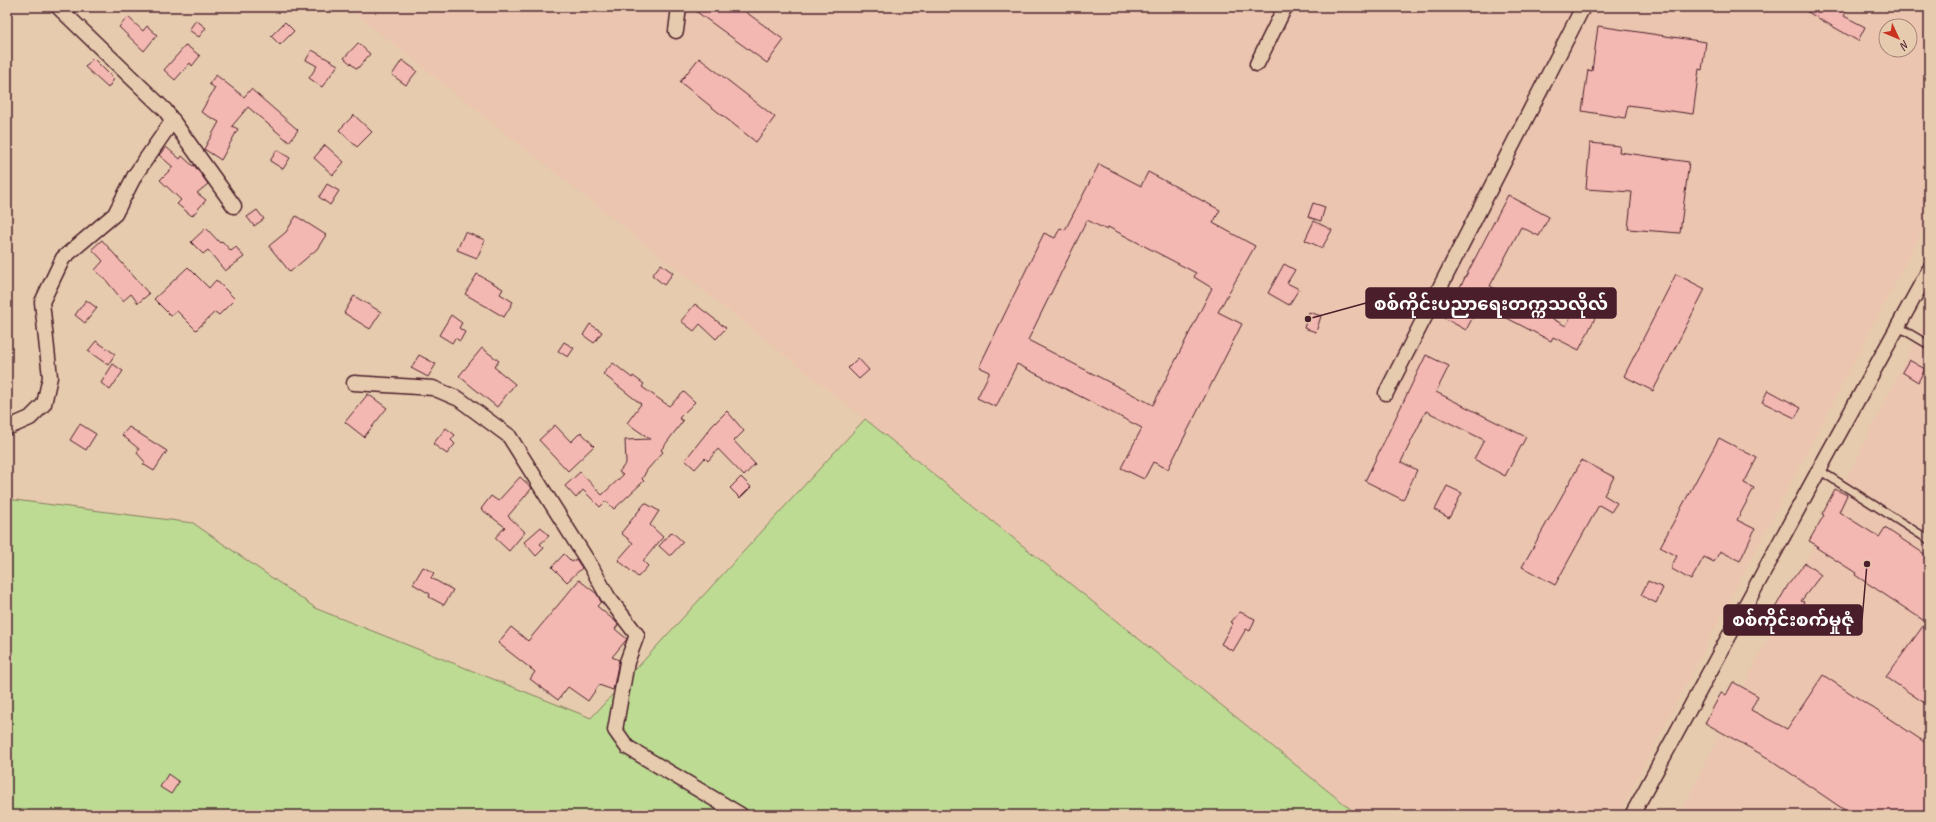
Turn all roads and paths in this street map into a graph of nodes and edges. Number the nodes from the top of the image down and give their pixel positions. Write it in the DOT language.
graph roads {
  1 [pos="58,7"];
  2 [pos="679,7"];
  3 [pos="1285,7"];
  4 [pos="1583,7"];
  5 [pos="676,31"];
  6 [pos="1257,64"];
  7 [pos="173,120"];
  8 [pos="234,206"];
  9 [pos="1929,270"];
  10 [pos="1897,326"];
  11 [pos="1929,345"];
  12 [pos="354,383"];
  13 [pos="1386,392"];
  14 [pos="7,428"];
  15 [pos="1818,470"];
  16 [pos="1929,540"];
  17 [pos="741,815"];
  18 [pos="1632,815"];
  1 -- 7 [label="street"];
  2 -- 5 [label="street"];
  3 -- 6 [label="street"];
  4 -- 13 [label="street"];
  7 -- 8 [label="street"];
  7 -- 14 [label="street"];
  9 -- 10 [label="street"];
  10 -- 11 [label="lane"];
  10 -- 15 [label="street"];
  12 -- 17 [label="street"];
  15 -- 16 [label="lane"];
  15 -- 18 [label="street"];
}
